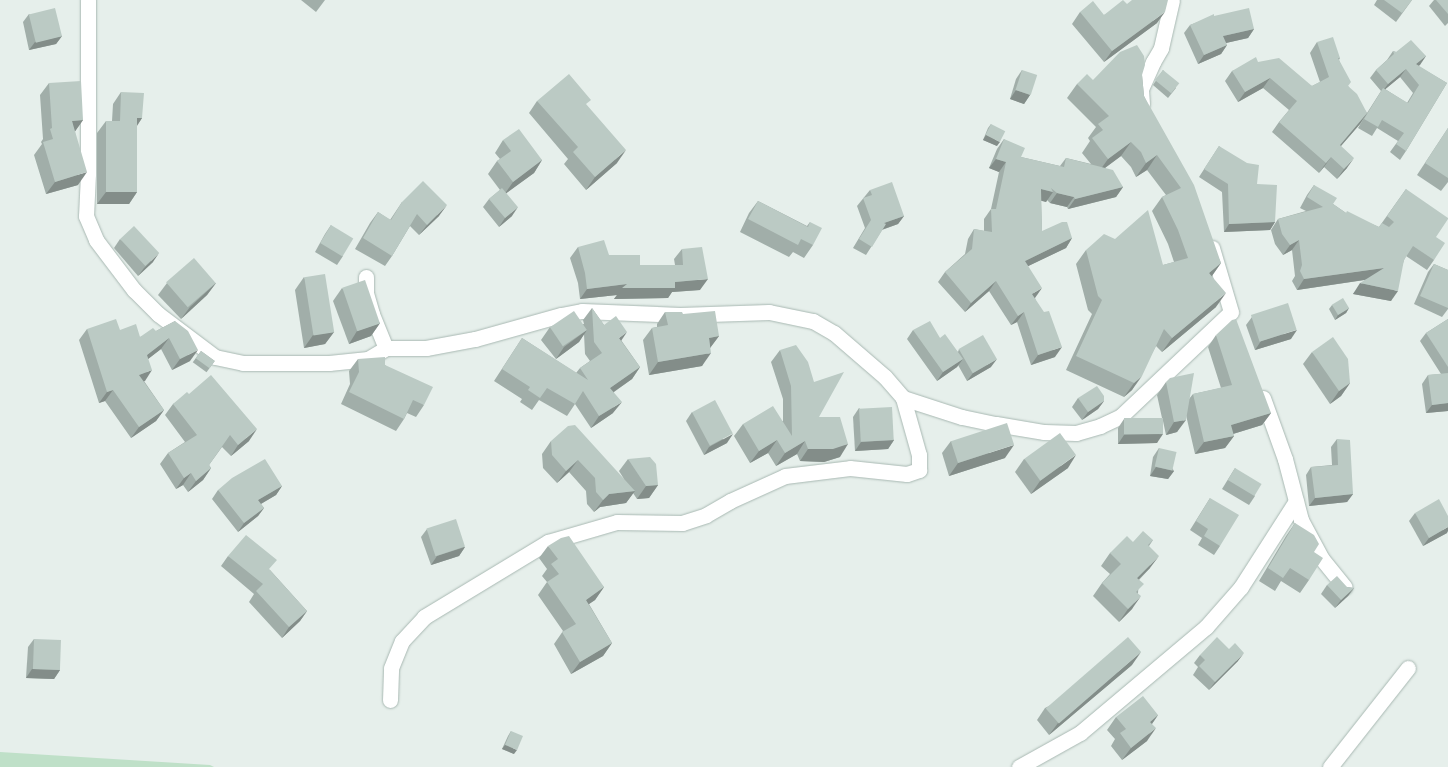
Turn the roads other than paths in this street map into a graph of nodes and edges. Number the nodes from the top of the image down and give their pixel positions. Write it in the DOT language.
graph roads {
  1 [pos="88,0"];
  2 [pos="1172,0"];
  3 [pos="1149,121"];
  4 [pos="1209,238"];
  5 [pos="366,277"];
  6 [pos="1231,312"];
  7 [pos="1238,330"];
  8 [pos="386,348"];
  9 [pos="1258,385"];
  10 [pos="903,398"];
  11 [pos="1296,501"];
  12 [pos="1345,588"];
  13 [pos="1408,668"];
  14 [pos="390,700"];
  15 [pos="1019,767"];
  16 [pos="1330,767"];
  1 -- 8 [label="street"];
  2 -- 3 [label="street"];
  4 -- 6 [label="street"];
  5 -- 8 [label="street"];
  6 -- 7 [label="street"];
  6 -- 10 [label="street"];
  8 -- 10 [label="street"];
  9 -- 11 [label="street"];
  10 -- 14 [label="street"];
  11 -- 12 [label="street"];
  11 -- 15 [label="street"];
  13 -- 16 [label="street"];
}
